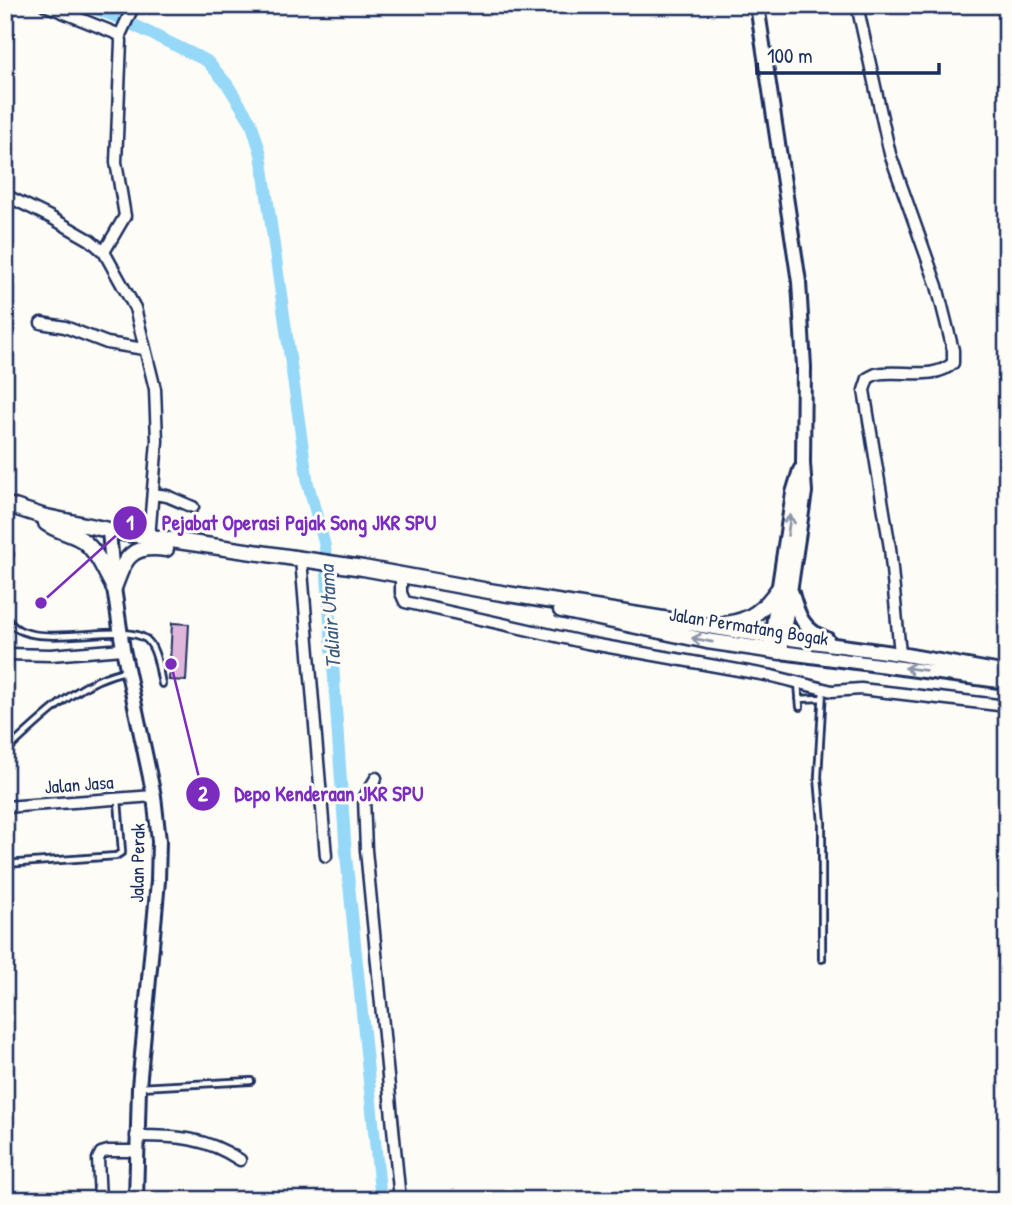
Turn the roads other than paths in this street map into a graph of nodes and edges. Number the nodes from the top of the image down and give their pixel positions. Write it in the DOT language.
graph roads {
  1 [pos="45,5"];
  2 [pos="134,5"];
  3 [pos="757,5"];
  4 [pos="857,5"];
  5 [pos="121,32"];
  6 [pos="5,195"];
  7 [pos="104,252"];
  8 [pos="41,323"];
  9 [pos="144,349"];
  10 [pos="153,494"];
  11 [pos="5,505"];
  12 [pos="193,507"];
  13 [pos="42,516"];
  14 [pos="109,531"];
  15 [pos="149,538"];
  16 [pos="10,554"];
  17 [pos="273,555"];
  18 [pos="306,560"];
  19 [pos="5,573"];
  20 [pos="401,574"];
  21 [pos="114,588"];
  22 [pos="785,588"];
  23 [pos="488,592"];
  24 [pos="5,613"];
  25 [pos="710,626"];
  26 [pos="120,633"];
  27 [pos="776,645"];
  28 [pos="851,647"];
  29 [pos="123,649"];
  30 [pos="5,654"];
  31 [pos="900,654"];
  32 [pos="127,671"];
  33 [pos="1007,673"];
  34 [pos="798,682"];
  35 [pos="1007,682"];
  36 [pos="162,684"];
  37 [pos="822,693"];
  38 [pos="799,699"];
  39 [pos="1007,706"];
  40 [pos="800,707"];
  41 [pos="5,752"];
  42 [pos="376,778"];
  43 [pos="154,796"];
  44 [pos="118,799"];
  45 [pos="5,807"];
  46 [pos="326,856"];
  47 [pos="5,864"];
  48 [pos="822,958"];
  49 [pos="251,1082"];
  50 [pos="139,1087"];
  51 [pos="136,1136"];
  52 [pos="136,1151"];
  53 [pos="240,1160"];
  54 [pos="100,1200"];
  55 [pos="136,1200"];
  56 [pos="400,1200"];
  1 -- 5 [label="street"];
  2 -- 5 [label="street"];
  3 -- 22 [label="street"];
  4 -- 31 [label="street"];
  5 -- 7 [label="street"];
  6 -- 7 [label="street"];
  7 -- 9 [label="street"];
  8 -- 9 [label="street"];
  9 -- 10 [label="street"];
  10 -- 12 [label="street"];
  10 -- 15 [label="street"];
  11 -- 13 [label="main road"];
  13 -- 14 [label="main road, Jalan Permatang Bogak"];
  13 -- 21 [label="main road"];
  14 -- 15 [label="main road, Jalan Permatang Bogak"];
  14 -- 21 [label="street, Jalan Perak"];
  15 -- 17 [label="main road, Jalan Permatang Bogak"];
  16 -- 19 [label="lane"];
  17 -- 18 [label="main road, Jalan Permatang Bogak"];
  17 -- 21 [label="main road"];
  18 -- 20 [label="main road, Jalan Permatang Bogak"];
  18 -- 46 [label="street"];
  20 -- 23 [label="main road, Jalan Permatang Bogak"];
  20 -- 34 [label="street"];
  21 -- 26 [label="street, Jalan Perak"];
  22 -- 25 [label="main road"];
  22 -- 27 [label="street"];
  22 -- 28 [label="street"];
  23 -- 25 [label="main road, Jalan Permatang Bogak"];
  27 -- 23 [label="main road, Jalan Permatang Bogak, one-way"];
  24 -- 26 [label="lane"];
  25 -- 27 [label="main road, Jalan Permatang Bogak"];
  26 -- 29 [label="street, Jalan Perak"];
  26 -- 36 [label="lane"];
  27 -- 28 [label="street, Jalan Permatang Bogak"];
  35 -- 27 [label="street, Jalan Permatang Bogak, one-way"];
  28 -- 31 [label="street, Jalan Permatang Bogak"];
  29 -- 30 [label="street"];
  29 -- 32 [label="street, Jalan Perak"];
  31 -- 33 [label="street, Jalan Permatang Bogak"];
  32 -- 41 [label="lane"];
  32 -- 43 [label="street, Jalan Perak"];
  34 -- 37 [label="street"];
  34 -- 38 [label="lane"];
  37 -- 38 [label="lane"];
  37 -- 39 [label="street"];
  37 -- 48 [label="lane"];
  38 -- 40 [label="lane"];
  42 -- 56 [label="street"];
  43 -- 44 [label="street, Jalan Jasa"];
  43 -- 50 [label="street, Jalan Perak"];
  44 -- 45 [label="street, Jalan Jasa"];
  44 -- 47 [label="lane"];
  49 -- 50 [label="lane"];
  50 -- 51 [label="street, Jalan Perak"];
  51 -- 52 [label="street, Jalan Perak"];
  51 -- 53 [label="street"];
  52 -- 54 [label="street"];
  52 -- 55 [label="street, Jalan Perak"];
}
